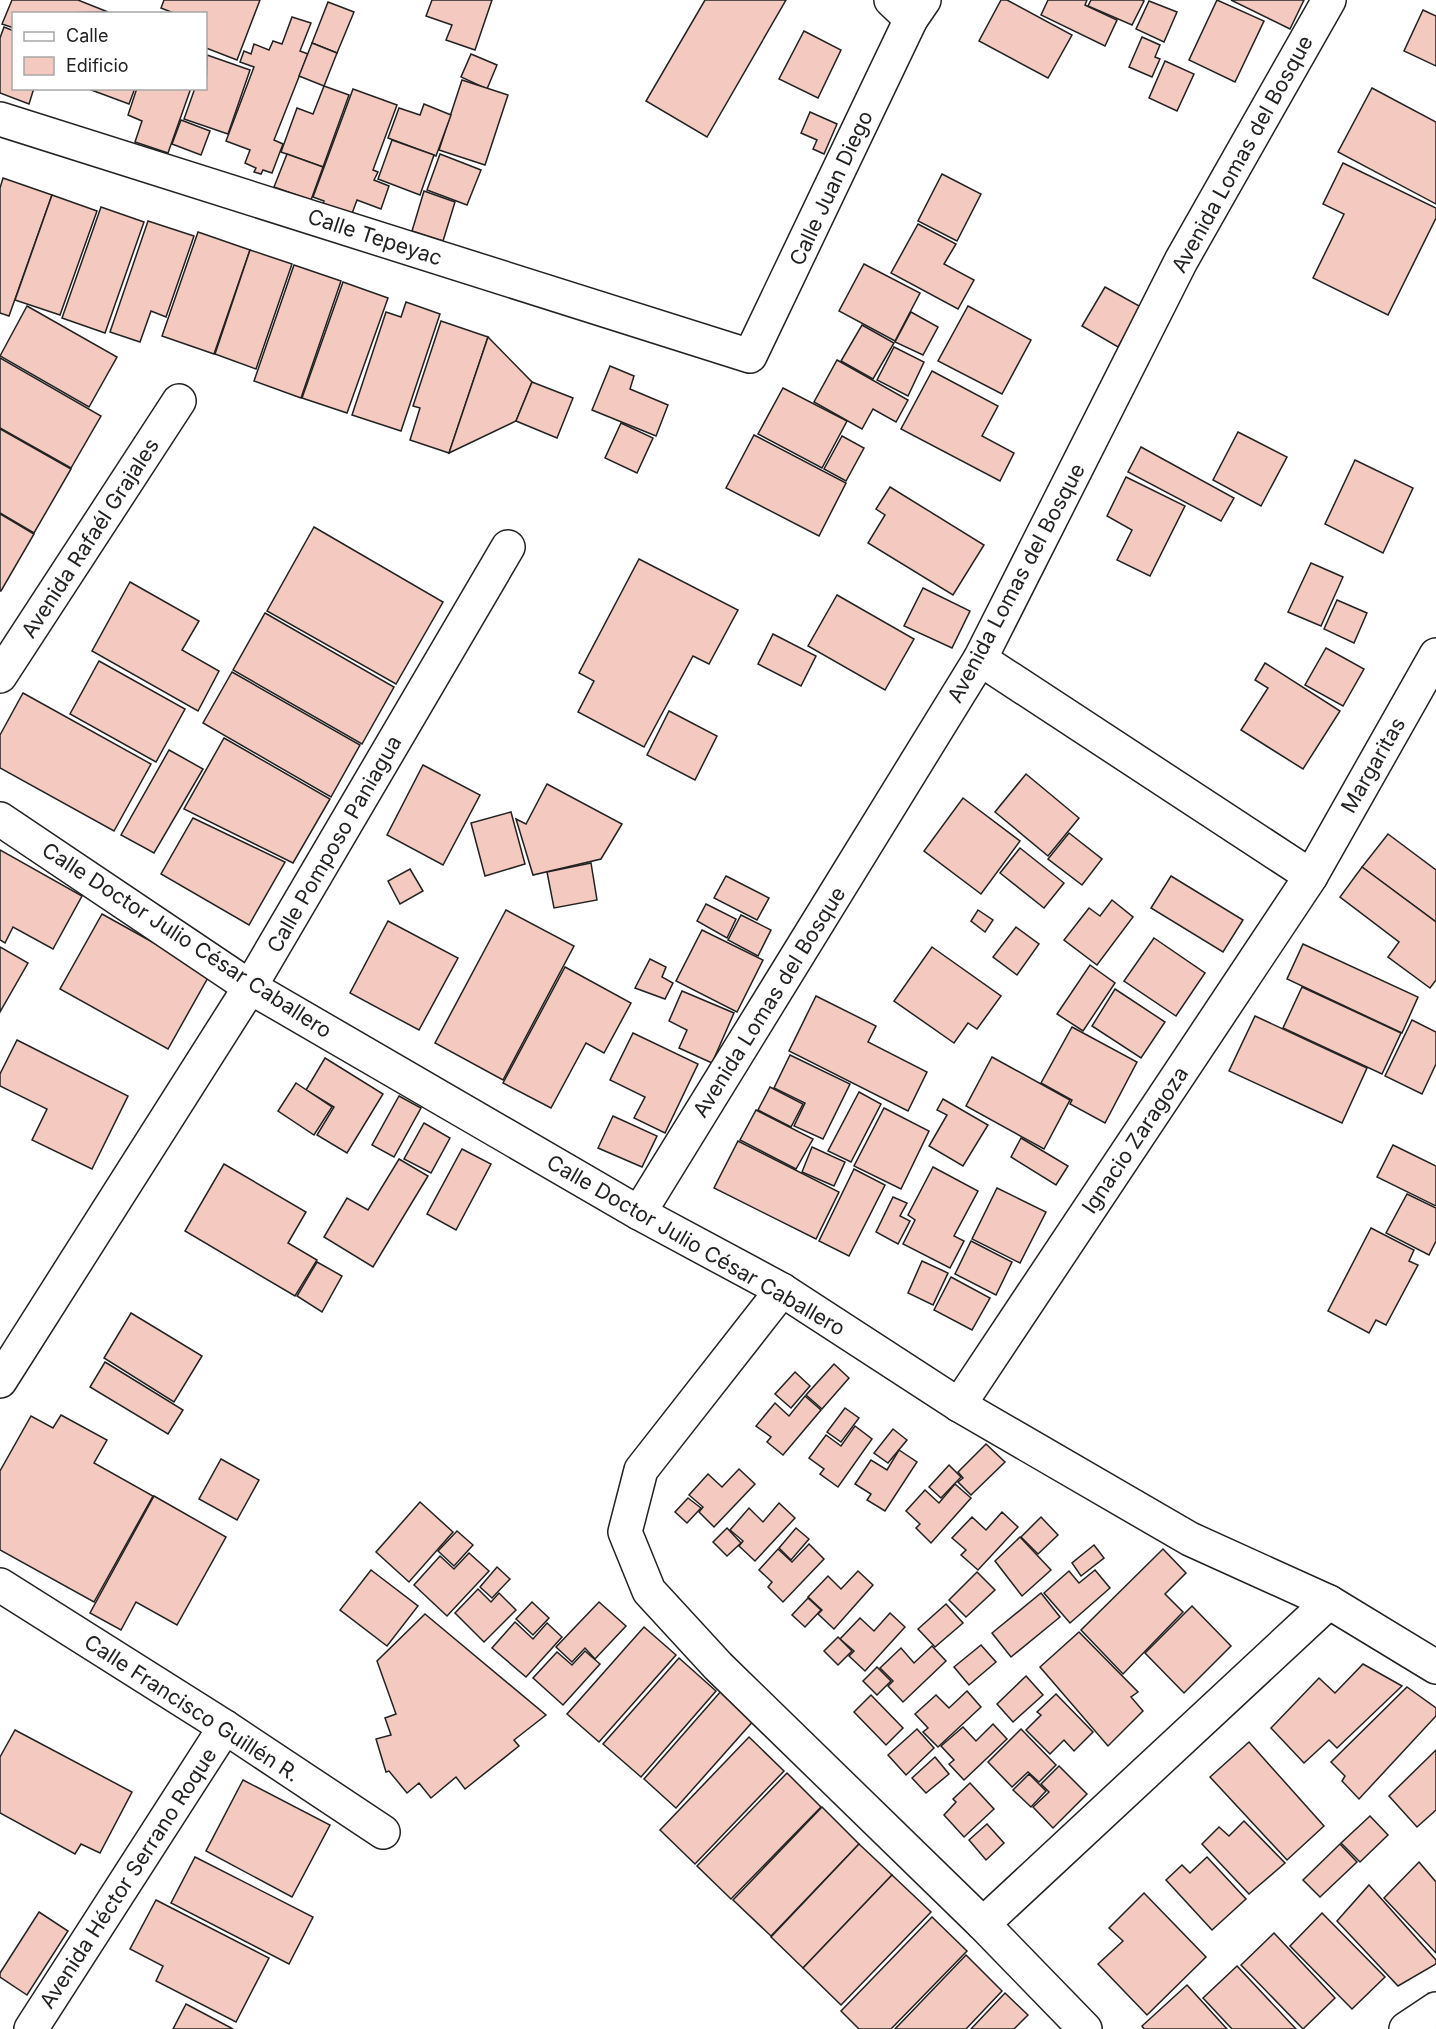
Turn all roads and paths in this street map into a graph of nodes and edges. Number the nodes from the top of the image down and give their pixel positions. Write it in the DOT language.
graph roads {
  1 [pos="1329,0"];
  2 [pos="909,6"];
  3 [pos="0,119"];
  4 [pos="750,356"];
  5 [pos="179,401"];
  6 [pos="508,547"];
  7 [pos="1436,655"];
  8 [pos="980,659"];
  9 [pos="0,676"];
  10 [pos="0,819"];
  11 [pos="1311,876"];
  12 [pos="250,987"];
  13 [pos="639,1213"];
  14 [pos="782,1290"];
  15 [pos="0,1381"];
  16 [pos="959,1404"];
  17 [pos="0,1585"];
  18 [pos="1329,1602"];
  19 [pos="1436,1667"];
  20 [pos="225,1727"];
  21 [pos="383,1832"];
  22 [pos="983,1924"];
  23 [pos="1436,2009"];
  24 [pos="31,2029"];
  25 [pos="1085,2029"];
  26 [pos="1406,2029"];
  1 -- 8 [label="street, Avenida Lomas del Bosque"];
  2 -- 4 [label="street, Calle Juan Diego"];
  3 -- 4 [label="street, Calle Tepeyac"];
  5 -- 9 [label="street, Avenida Rafaél Grajales"];
  6 -- 12 [label="street, Calle Pomposo Paniagua"];
  7 -- 11 [label="street, Margaritas"];
  8 -- 11 [label="street"];
  8 -- 13 [label="street, Avenida Lomas del Bosque"];
  10 -- 12 [label="street, Calle Doctor Julio César Caballero"];
  11 -- 16 [label="street, Ignacio Zaragoza"];
  12 -- 13 [label="street, Calle Doctor Julio César Caballero"];
  12 -- 15 [label="street, Calle Pomposo Paniagua"];
  13 -- 14 [label="street, Calle Doctor Julio César Caballero"];
  14 -- 16 [label="street, Calle Doctor Julio César Caballero"];
  14 -- 22 [label="street"];
  16 -- 18 [label="street, Calle Doctor Julio César Caballero"];
  17 -- 20 [label="street, Calle Francisco Guillén R."];
  18 -- 19 [label="street, Calle Doctor Julio César Caballero"];
  18 -- 22 [label="street"];
  20 -- 21 [label="street, Calle Francisco Guillén R."];
  20 -- 24 [label="street, Avenida Héctor Serrano Roque"];
  22 -- 25 [label="street"];
  23 -- 26 [label="street"];
}
